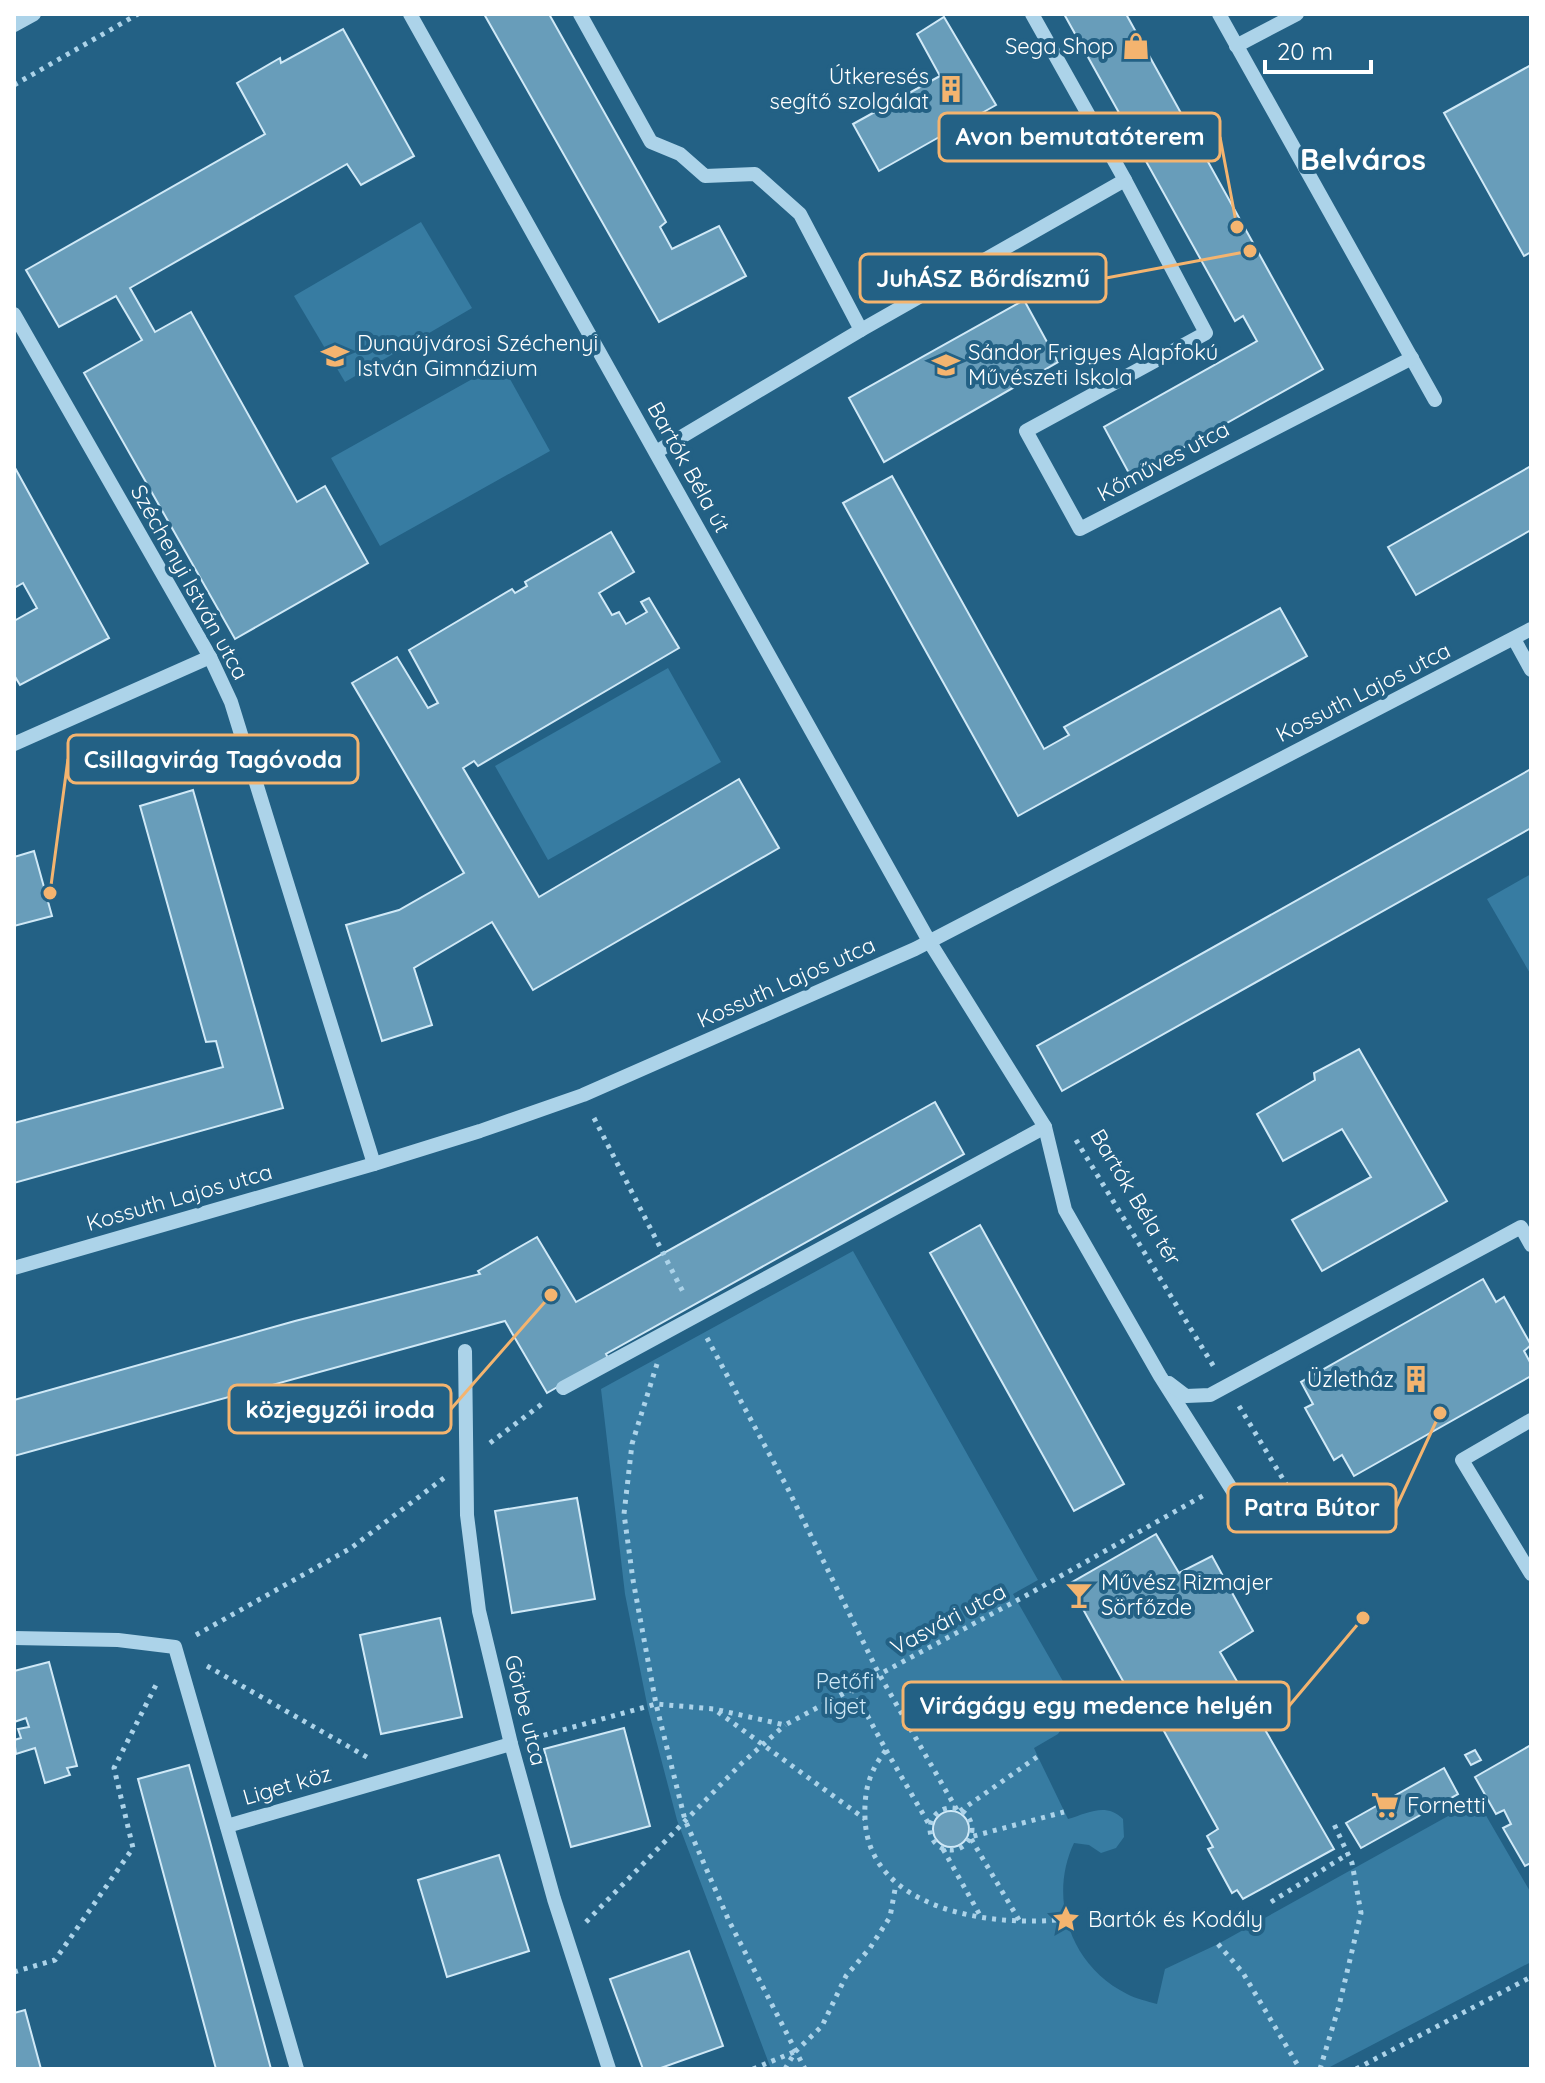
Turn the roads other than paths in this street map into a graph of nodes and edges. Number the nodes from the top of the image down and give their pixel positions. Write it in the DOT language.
graph roads {
  1 [pos="34,14"];
  2 [pos="410,14"];
  3 [pos="580,14"];
  4 [pos="1032,14"];
  5 [pos="1219,14"];
  6 [pos="1297,14"];
  7 [pos="14,25"];
  8 [pos="1236,46"];
  9 [pos="1125,180"];
  10 [pos="14,314"];
  11 [pos="861,330"];
  12 [pos="1412,358"];
  13 [pos="1435,400"];
  14 [pos="656,452"];
  15 [pos="1531,629"];
  16 [pos="1514,639"];
  17 [pos="210,657"];
  18 [pos="1531,670"];
  19 [pos="14,744"];
  20 [pos="929,941"];
  21 [pos="1045,1127"];
  22 [pos="374,1164"];
  23 [pos="1531,1245"];
  24 [pos="14,1268"];
  25 [pos="465,1351"];
  26 [pos="1160,1376"];
  27 [pos="563,1388"];
  28 [pos="1531,1420"];
  29 [pos="1241,1504"];
  30 [pos="1531,1574"];
  31 [pos="14,1638"];
  32 [pos="511,1744"];
  33 [pos="227,1826"];
  34 [pos="297,2069"];
  35 [pos="609,2069"];
  1 -- 7 [label="street"];
  2 -- 14 [label="street, Bartók Béla út"];
  3 -- 11 [label="street"];
  4 -- 9 [label="street"];
  5 -- 8 [label="street"];
  6 -- 8 [label="street"];
  8 -- 12 [label="street"];
  9 -- 11 [label="street"];
  9 -- 12 [label="street, Kőműves utca"];
  10 -- 17 [label="street, Széchenyi István utca"];
  11 -- 14 [label="street"];
  12 -- 13 [label="street"];
  14 -- 20 [label="street, Bartók Béla út"];
  15 -- 16 [label="street, Kossuth Lajos utca"];
  16 -- 18 [label="street"];
  16 -- 20 [label="street, Kossuth Lajos utca"];
  17 -- 19 [label="street"];
  17 -- 22 [label="street, Széchenyi István utca"];
  20 -- 21 [label="street"];
  20 -- 22 [label="street, Kossuth Lajos utca"];
  21 -- 26 [label="street"];
  21 -- 27 [label="street"];
  22 -- 24 [label="street, Kossuth Lajos utca"];
  23 -- 26 [label="street"];
  25 -- 32 [label="street, Görbe utca"];
  26 -- 29 [label="street"];
  28 -- 30 [label="street"];
  31 -- 33 [label="street"];
  32 -- 33 [label="street, Liget köz"];
  32 -- 35 [label="street, Görbe utca"];
  33 -- 34 [label="street, Liget köz"];
}
